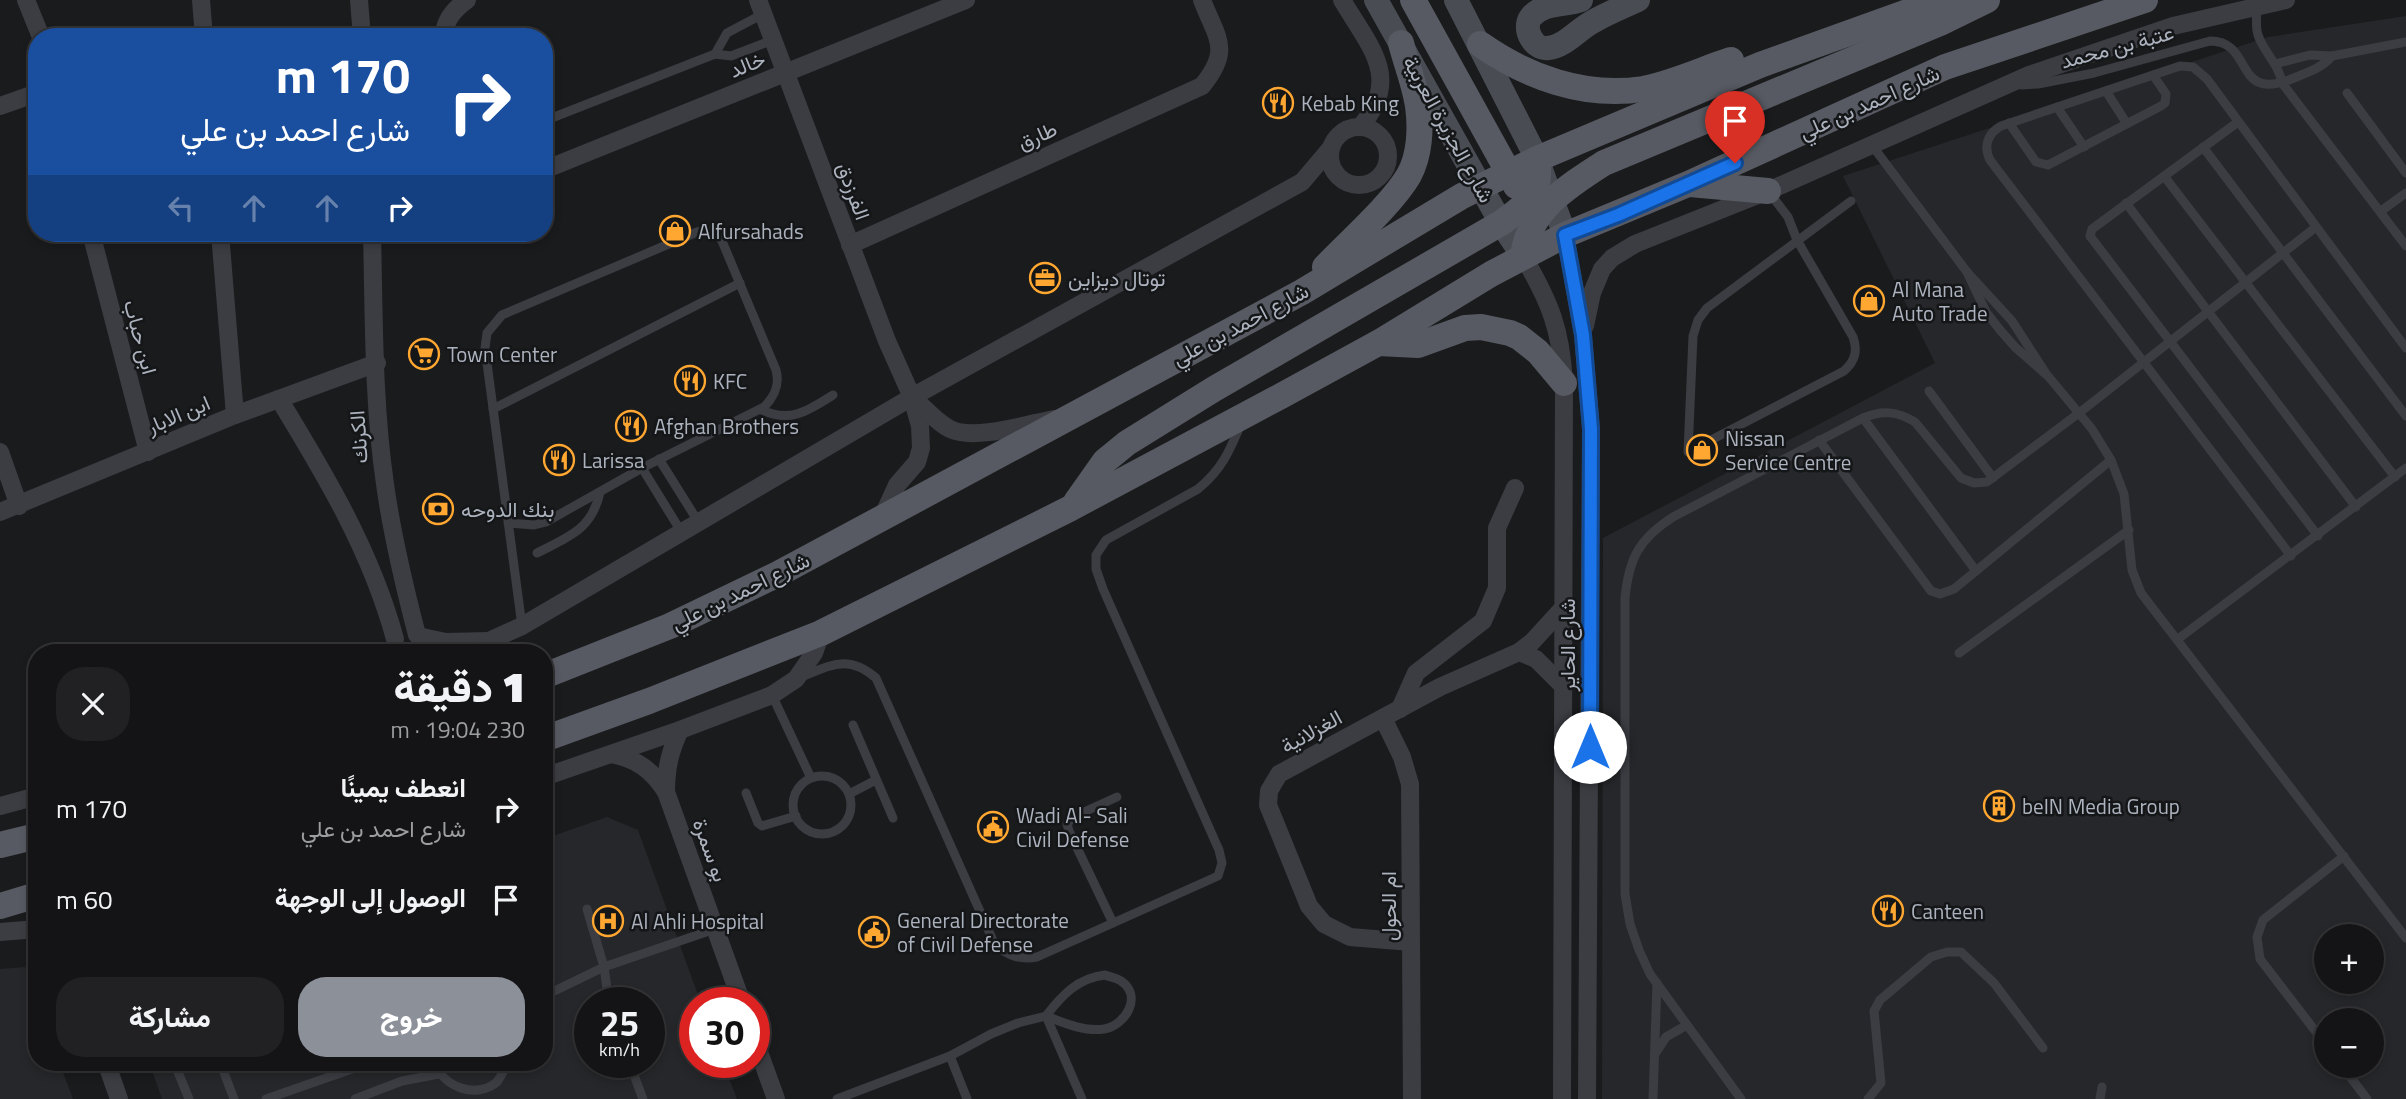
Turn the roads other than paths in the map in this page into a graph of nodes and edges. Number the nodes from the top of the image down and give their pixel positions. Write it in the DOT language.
graph roads {
  1 [pos="26,0"];
  2 [pos="201,0"];
  3 [pos="359,0"];
  4 [pos="467,0"];
  5 [pos="966,0"];
  6 [pos="1202,0"];
  7 [pos="1342,0"];
  8 [pos="1376,0"];
  9 [pos="1413,0"];
  10 [pos="1456,0"];
  11 [pos="1581,0"];
  12 [pos="1937,0"];
  13 [pos="1947,0"];
  14 [pos="1987,0"];
  15 [pos="2145,0"];
  16 [pos="2286,0"];
  17 [pos="1537,3"];
  18 [pos="1626,3"];
  19 [pos="2257,5"];
  20 [pos="761,7"];
  21 [pos="37,28"];
  22 [pos="200,28"];
  23 [pos="361,28"];
  24 [pos="444,28"];
  25 [pos="773,40"];
  26 [pos="2406,42"];
  27 [pos="1401,43"];
  28 [pos="1480,44"];
  29 [pos="715,54"];
  30 [pos="2332,56"];
  31 [pos="2275,64"];
  32 [pos="786,73"];
  33 [pos="2154,75"];
  34 [pos="2282,83"];
  35 [pos="2004,86"];
  36 [pos="2106,91"];
  37 [pos="2347,93"];
  38 [pos="28,96"];
  39 [pos="0,106"];
  40 [pos="2057,107"];
  41 [pos="553,117"];
  42 [pos="2238,122"];
  43 [pos="2009,123"];
  44 [pos="2127,124"];
  45 [pos="1360,127"];
  46 [pos="1871,144"];
  47 [pos="2084,147"];
  48 [pos="2203,147"];
  49 [pos="1330,149"];
  50 [pos="1537,159"];
  51 [pos="553,166"];
  52 [pos="1509,173"];
  53 [pos="2406,173"];
  54 [pos="2164,176"];
  55 [pos="1338,177"];
  56 [pos="1302,182"];
  57 [pos="1688,184"];
  58 [pos="1480,186"];
  59 [pos="1768,191"];
  60 [pos="2406,193"];
  61 [pos="1851,201"];
  62 [pos="2126,204"];
  63 [pos="1538,208"];
  64 [pos="2381,211"];
  65 [pos="1501,223"];
  66 [pos="2316,227"];
  67 [pos="1565,235"];
  68 [pos="1797,240"];
  69 [pos="93,242"];
  70 [pos="221,242"];
  71 [pos="377,242"];
  72 [pos="850,245"];
  73 [pos="2406,246"];
  74 [pos="2284,254"];
  75 [pos="1523,256"];
  76 [pos="1967,272"];
  77 [pos="740,283"];
  78 [pos="2246,283"];
  79 [pos="1302,292"];
  80 [pos="2208,312"];
  81 [pos="1583,335"];
  82 [pos="2169,342"];
  83 [pos="1378,343"];
  84 [pos="2406,348"];
  85 [pos="2144,362"];
  86 [pos="377,363"];
  87 [pos="2048,376"];
  88 [pos="1564,383"];
  89 [pos="1929,391"];
  90 [pos="833,395"];
  91 [pos="912,397"];
  92 [pos="279,399"];
  93 [pos="760,409"];
  94 [pos="493,410"];
  95 [pos="2079,413"];
  96 [pos="235,415"];
  97 [pos="1245,415"];
  98 [pos="1068,416"];
  99 [pos="2406,416"];
  100 [pos="1863,418"];
  101 [pos="1819,440"];
  102 [pos="0,452"];
  103 [pos="148,452"];
  104 [pos="659,459"];
  105 [pos="2111,460"];
  106 [pos="642,468"];
  107 [pos="2406,468"];
  108 [pos="2395,477"];
  109 [pos="1993,478"];
  110 [pos="1515,488"];
  111 [pos="600,492"];
  112 [pos="19,506"];
  113 [pos="2356,507"];
  114 [pos="1071,508"];
  115 [pos="0,512"];
  116 [pos="881,520"];
  117 [pos="508,523"];
  118 [pos="699,523"];
  119 [pos="2129,530"];
  120 [pos="682,533"];
  121 [pos="2318,536"];
  122 [pos="537,553"];
  123 [pos="2291,556"];
  124 [pos="1976,571"];
  125 [pos="1564,607"];
  126 [pos="522,626"];
  127 [pos="821,633"];
  128 [pos="2178,639"];
  129 [pos="489,641"];
  130 [pos="424,642"];
  131 [pos="391,644"];
  132 [pos="393,644"];
  133 [pos="485,644"];
  134 [pos="1519,652"];
  135 [pos="1959,653"];
  136 [pos="553,672"];
  137 [pos="796,679"];
  138 [pos="1564,687"];
  139 [pos="772,695"];
  140 [pos="1400,709"];
  141 [pos="1383,718"];
  142 [pos="853,725"];
  143 [pos="680,730"];
  144 [pos="553,735"];
  145 [pos="611,754"];
  146 [pos="553,774"];
  147 [pos="811,778"];
  148 [pos="876,780"];
  149 [pos="666,792"];
  150 [pos="746,793"];
  151 [pos="849,794"];
  152 [pos="1117,797"];
  153 [pos="28,798"];
  154 [pos="0,806"];
  155 [pos="796,816"];
  156 [pos="893,818"];
  157 [pos="28,838"];
  158 [pos="0,845"];
  159 [pos="2344,856"];
  160 [pos="28,898"];
  161 [pos="0,906"];
  162 [pos="587,909"];
  163 [pos="1114,923"];
  164 [pos="715,929"];
  165 [pos="0,932"];
  166 [pos="28,932"];
  167 [pos="2406,938"];
  168 [pos="1411,942"];
  169 [pos="604,967"];
  170 [pos="1657,983"];
  171 [pos="607,987"];
  172 [pos="736,987"];
  173 [pos="553,992"];
  174 [pos="1046,1016"];
  175 [pos="1687,1025"];
  176 [pos="2314,1029"];
  177 [pos="2043,1048"];
  178 [pos="950,1056"];
  179 [pos="1653,1058"];
  180 [pos="109,1071"];
  181 [pos="178,1071"];
  182 [pos="223,1071"];
  183 [pos="346,1071"];
  184 [pos="438,1071"];
  185 [pos="504,1071"];
  186 [pos="439,1074"];
  187 [pos="635,1078"];
  188 [pos="768,1078"];
  189 [pos="2351,1078"];
  190 [pos="2102,1087"];
  191 [pos="850,1096"];
  192 [pos="482,1098"];
  193 [pos="119,1099"];
  194 [pos="189,1099"];
  195 [pos="234,1099"];
  196 [pos="266,1099"];
  197 [pos="355,1099"];
  198 [pos="643,1099"];
  199 [pos="776,1099"];
  200 [pos="837,1099"];
  201 [pos="967,1099"];
  202 [pos="1082,1099"];
  203 [pos="1412,1099"];
  204 [pos="1562,1099"];
  205 [pos="1587,1099"];
  206 [pos="1653,1099"];
  207 [pos="1741,1099"];
  208 [pos="1868,1099"];
  209 [pos="2100,1099"];
  210 [pos="2367,1099"];
  1 -- 21 [label="street"];
  2 -- 22 [label="street"];
  3 -- 23 [label="street"];
  4 -- 24 [label="street"];
  5 -- 32 [label="street, خالد"];
  6 -- 72 [label="street, طارق"];
  7 -- 45 [label="street, شارع الجزيرة العربية"];
  8 -- 27 [label="main road, شارع الجزيرة العربية"];
  9 -- 52 [label="main road"];
  10 -- 28 [label="main road"];
  11 -- 17 [label="main road"];
  12 -- 28 [label="main road"];
  13 -- 50 [label="main road, شارع احمد بن علي"];
  14 -- 63 [label="main road"];
  15 -- 57 [label="main road, شارع احمد بن علي"];
  16 -- 19 [label="street, شارع احمد بن علي"];
  17 -- 18 [label="main road"];
  19 -- 31 [label="lane"];
  19 -- 35 [label="street, شارع احمد بن علي"];
  20 -- 25 [label="street, الفرزدق"];
  20 -- 29 [label="lane"];
  25 -- 29 [label="lane"];
  25 -- 32 [label="street, الفرزدق"];
  26 -- 30 [label="lane"];
  27 -- 58 [label="main road, شارع الجزيرة العربية"];
  27 -- 79 [label="main road"];
  28 -- 50 [label="main road"];
  29 -- 41 [label="lane"];
  30 -- 31 [label="lane"];
  30 -- 34 [label="lane"];
  31 -- 34 [label="lane"];
  32 -- 51 [label="street, خالد"];
  32 -- 72 [label="street, الفرزدق"];
  33 -- 36 [label="lane"];
  33 -- 42 [label="lane"];
  33 -- 44 [label="lane"];
  34 -- 35 [label="lane, عتبة بن محمد"];
  34 -- 64 [label="lane"];
  35 -- 46 [label="street, شارع احمد بن علي"];
  36 -- 40 [label="lane"];
  36 -- 44 [label="lane"];
  37 -- 53 [label="lane"];
  38 -- 39 [label="street"];
  40 -- 43 [label="lane"];
  40 -- 47 [label="lane"];
  42 -- 48 [label="lane"];
  42 -- 66 [label="lane"];
  43 -- 47 [label="lane"];
  43 -- 85 [label="lane"];
  44 -- 47 [label="lane"];
  45 -- 49 [label="street"];
  45 -- 55 [label="street"];
  46 -- 59 [label="street, شارع احمد بن علي"];
  46 -- 76 [label="lane"];
  48 -- 54 [label="lane"];
  48 -- 74 [label="lane"];
  49 -- 55 [label="street"];
  49 -- 56 [label="street"];
  50 -- 52 [label="main road, شارع احمد بن علي"];
  50 -- 63 [label="main road"];
  52 -- 58 [label="main road, شارع احمد بن علي"];
  52 -- 63 [label="main road"];
  54 -- 62 [label="lane"];
  54 -- 78 [label="lane"];
  55 -- 56 [label="street"];
  56 -- 91 [label="street"];
  57 -- 59 [label="main road"];
  57 -- 67 [label="main road, شارع احمد بن علي"];
  58 -- 65 [label="main road, شارع الجزيرة العربية"];
  58 -- 79 [label="main road, شارع احمد بن علي"];
  59 -- 68 [label="lane"];
  59 -- 81 [label="street, شارع احمد بن علي"];
  60 -- 64 [label="lane"];
  61 -- 68 [label="lane"];
  62 -- 80 [label="lane"];
  62 -- 82 [label="lane"];
  63 -- 65 [label="main road"];
  63 -- 67 [label="main road"];
  63 -- 75 [label="main road"];
  64 -- 73 [label="lane"];
  65 -- 75 [label="main road, شارع الجزيرة العربية"];
  65 -- 114 [label="main road"];
  66 -- 74 [label="lane"];
  66 -- 84 [label="lane"];
  67 -- 75 [label="main road, شارع احمد بن علي"];
  67 -- 81 [label="street, شارع الحاير"];
  68 -- 68 [label="lane"];
  69 -- 103 [label="street, ابن حباب"];
  70 -- 96 [label="street"];
  71 -- 86 [label="street, الكرنك"];
  72 -- 91 [label="street, الفرزدق"];
  74 -- 78 [label="lane"];
  74 -- 99 [label="lane"];
  75 -- 83 [label="main road, شارع احمد بن علي"];
  75 -- 88 [label="street, شارع الحاير"];
  76 -- 87 [label="lane"];
  76 -- 87 [label="lane"];
  77 -- 93 [label="lane"];
  77 -- 94 [label="lane"];
  77 -- 94 [label="lane"];
  78 -- 80 [label="lane"];
  78 -- 108 [label="lane"];
  79 -- 98 [label="main road, شارع احمد بن علي"];
  80 -- 82 [label="lane"];
  80 -- 113 [label="lane"];
  81 -- 205 [label="street, شارع الحاير"];
  82 -- 85 [label="lane"];
  82 -- 121 [label="lane"];
  83 -- 88 [label="main road"];
  83 -- 97 [label="main road, شارع احمد بن علي"];
  85 -- 95 [label="lane"];
  85 -- 123 [label="lane"];
  86 -- 92 [label="street, ابن الابار"];
  86 -- 130 [label="street, الكرنك"];
  87 -- 95 [label="lane"];
  88 -- 125 [label="street, شارع الحاير"];
  89 -- 109 [label="lane"];
  90 -- 93 [label="lane"];
  91 -- 98 [label="street, الفرزدق"];
  91 -- 116 [label="street, الفرزدق"];
  91 -- 118 [label="street"];
  92 -- 96 [label="street, ابن الابار"];
  92 -- 131 [label="street, الكرنك"];
  93 -- 104 [label="lane"];
  94 -- 117 [label="lane"];
  95 -- 105 [label="lane"];
  95 -- 109 [label="lane"];
  96 -- 103 [label="street, ابن الابار"];
  97 -- 114 [label="main road, شارع احمد بن علي"];
  97 -- 163 [label="lane"];
  98 -- 116 [label="main road, شارع احمد بن علي"];
  100 -- 101 [label="lane"];
  100 -- 109 [label="lane"];
  100 -- 124 [label="lane"];
  101 -- 124 [label="lane"];
  101 -- 170 [label="lane"];
  102 -- 112 [label="street"];
  103 -- 112 [label="street, ابن الابار"];
  104 -- 106 [label="lane"];
  104 -- 118 [label="lane"];
  105 -- 119 [label="lane"];
  105 -- 124 [label="lane"];
  106 -- 111 [label="lane"];
  106 -- 120 [label="lane"];
  107 -- 108 [label="lane"];
  108 -- 113 [label="lane"];
  110 -- 140 [label="street"];
  111 -- 117 [label="lane"];
  111 -- 122 [label="lane"];
  112 -- 115 [label="street, ابن الابار"];
  113 -- 121 [label="lane"];
  114 -- 127 [label="main road, شارع احمد بن علي"];
  116 -- 136 [label="main road, شارع احمد بن علي"];
  117 -- 126 [label="lane"];
  118 -- 120 [label="street"];
  119 -- 128 [label="lane"];
  119 -- 135 [label="lane"];
  120 -- 126 [label="street"];
  121 -- 123 [label="lane"];
  123 -- 128 [label="lane"];
  125 -- 134 [label="street, الغزلانية"];
  125 -- 138 [label="street, شارع الحاير"];
  126 -- 129 [label="street"];
  127 -- 137 [label="street"];
  127 -- 144 [label="main road, شارع احمد بن علي"];
  128 -- 159 [label="lane"];
  129 -- 130 [label="street"];
  129 -- 133 [label="street"];
  130 -- 132 [label="street"];
  134 -- 138 [label="street"];
  134 -- 140 [label="street, الغزلانية"];
  137 -- 139 [label="street"];
  137 -- 163 [label="lane"];
  138 -- 204 [label="street, شارع الحاير"];
  139 -- 143 [label="street"];
  139 -- 147 [label="lane"];
  140 -- 141 [label="street, الغزلانية"];
  141 -- 168 [label="street, ام الحول"];
  141 -- 168 [label="street, الغزلانية"];
  142 -- 148 [label="lane"];
  143 -- 145 [label="street"];
  143 -- 149 [label="street, بو سمرة"];
  145 -- 146 [label="street"];
  145 -- 149 [label="street, بو سمرة"];
  147 -- 151 [label="lane"];
  147 -- 155 [label="lane"];
  148 -- 151 [label="lane"];
  148 -- 156 [label="lane"];
  149 -- 164 [label="street, بو سمرة"];
  150 -- 155 [label="lane"];
  151 -- 155 [label="lane"];
  152 -- 163 [label="lane"];
  153 -- 154 [label="street"];
  157 -- 158 [label="main road"];
  159 -- 167 [label="lane"];
  159 -- 176 [label="lane"];
  160 -- 161 [label="main road"];
  162 -- 169 [label="lane"];
  164 -- 169 [label="lane"];
  164 -- 172 [label="street, بو سمرة"];
  165 -- 166 [label="street"];
  168 -- 203 [label="street, ام الحول"];
  169 -- 171 [label="lane"];
  169 -- 173 [label="lane"];
  170 -- 175 [label="lane"];
  170 -- 179 [label="lane"];
  174 -- 174 [label="lane"];
  174 -- 178 [label="lane"];
  174 -- 202 [label="lane"];
  175 -- 179 [label="lane"];
  175 -- 207 [label="lane"];
  177 -- 208 [label="lane"];
  178 -- 191 [label="lane"];
  178 -- 201 [label="lane"];
  179 -- 206 [label="lane"];
  180 -- 193 [label="street"];
  181 -- 194 [label="lane"];
  182 -- 195 [label="lane"];
  183 -- 196 [label="lane"];
  184 -- 186 [label="lane"];
  185 -- 192 [label="lane"];
  186 -- 192 [label="lane"];
  186 -- 197 [label="lane"];
  187 -- 198 [label="lane"];
  188 -- 199 [label="street"];
  189 -- 210 [label="lane"];
  190 -- 209 [label="lane"];
  191 -- 200 [label="lane"];
}
